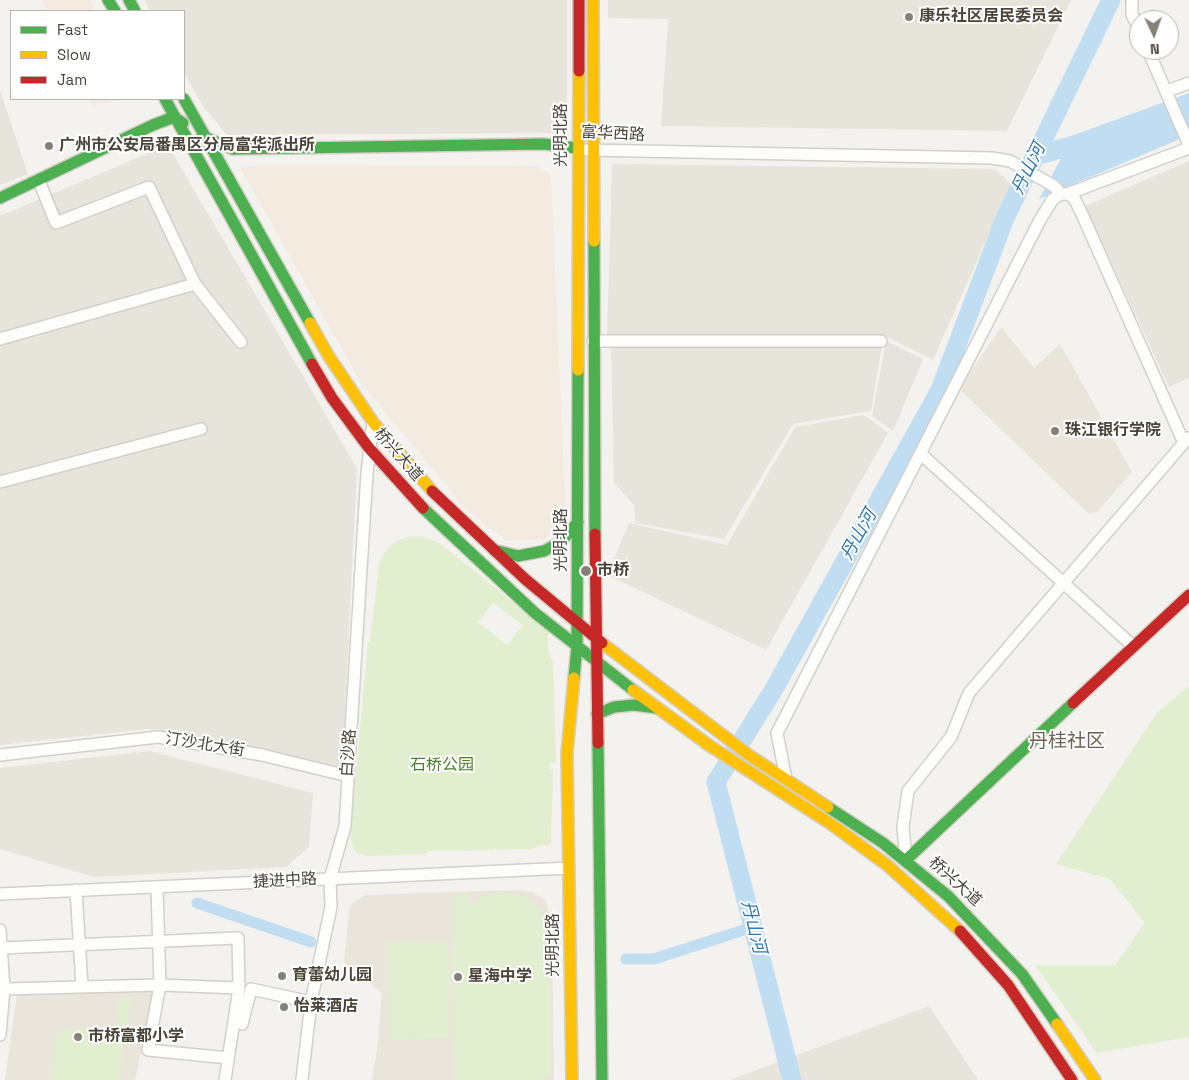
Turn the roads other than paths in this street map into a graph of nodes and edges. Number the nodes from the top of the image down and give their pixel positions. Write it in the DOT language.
graph roads {
  1 [pos="579,0"];
  2 [pos="593,0"];
  3 [pos="1153,60"];
  4 [pos="1189,83"];
  5 [pos="1167,91"];
  6 [pos="166,100"];
  7 [pos="185,100"];
  8 [pos="174,117"];
  9 [pos="205,139"];
  10 [pos="1188,144"];
  11 [pos="578,148"];
  12 [pos="593,151"];
  13 [pos="39,181"];
  14 [pos="1064,194"];
  15 [pos="0,198"];
  16 [pos="194,284"];
  17 [pos="0,340"];
  18 [pos="593,341"];
  19 [pos="881,341"];
  20 [pos="241,342"];
  21 [pos="373,422"];
  22 [pos="201,429"];
  23 [pos="1186,440"];
  24 [pos="370,448"];
  25 [pos="920,454"];
  26 [pos="0,482"];
  27 [pos="578,522"];
  28 [pos="494,550"];
  29 [pos="1064,583"];
  30 [pos="1189,595"];
  31 [pos="577,623"];
  32 [pos="595,638"];
  33 [pos="577,646"];
  34 [pos="1133,646"];
  35 [pos="596,659"];
  36 [pos="657,708"];
  37 [pos="587,721"];
  38 [pos="0,755"];
  39 [pos="348,776"];
  40 [pos="786,779"];
  41 [pos="906,860"];
  42 [pos="570,868"];
  43 [pos="330,879"];
  44 [pos="157,888"];
  45 [pos="76,890"];
  46 [pos="0,894"];
  47 [pos="0,930"];
  48 [pos="159,941"];
  49 [pos="80,944"];
  50 [pos="1,948"];
  51 [pos="160,985"];
  52 [pos="82,986"];
  53 [pos="240,988"];
  54 [pos="4,989"];
  55 [pos="311,1002"];
  56 [pos="242,1024"];
  57 [pos="0,1035"];
  58 [pos="228,1058"];
  59 [pos="225,1080"];
  60 [pos="302,1080"];
  61 [pos="572,1080"];
  62 [pos="602,1080"];
  63 [pos="1072,1080"];
  64 [pos="1095,1080"];
  1 -- 11 [label="main road, 光明北路"];
  2 -- 12 [label="main road, 光明北路"];
  3 -- 5 [label="street"];
  4 -- 5 [label="street"];
  5 -- 10 [label="street"];
  6 -- 8 [label="main road, 桥兴大道"];
  7 -- 9 [label="main road, 桥兴大道"];
  8 -- 9 [label="main road"];
  8 -- 13 [label="main road"];
  8 -- 24 [label="main road, 桥兴大道"];
  9 -- 11 [label="main road, 富华西路"];
  9 -- 21 [label="main road, 桥兴大道"];
  10 -- 14 [label="street"];
  11 -- 12 [label="street, 富华西路"];
  11 -- 27 [label="main road, 光明北路"];
  12 -- 14 [label="street, 富华西路"];
  12 -- 18 [label="main road, 光明北路"];
  13 -- 15 [label="main road"];
  13 -- 16 [label="street"];
  14 -- 23 [label="street, 富华西路"];
  14 -- 25 [label="street"];
  16 -- 17 [label="street"];
  16 -- 20 [label="street"];
  18 -- 19 [label="street"];
  18 -- 32 [label="main road, 光明北路"];
  21 -- 24 [label="street, 白沙路"];
  21 -- 28 [label="main road, 桥兴大道"];
  22 -- 26 [label="street"];
  23 -- 29 [label="street"];
  24 -- 33 [label="main road, 桥兴大道"];
  24 -- 39 [label="street, 白沙路"];
  25 -- 29 [label="street"];
  25 -- 40 [label="street"];
  27 -- 28 [label="main road"];
  27 -- 31 [label="main road, 光明北路"];
  28 -- 31 [label="main road, 桥兴大道"];
  29 -- 34 [label="street"];
  29 -- 41 [label="street"];
  30 -- 34 [label="main road"];
  31 -- 32 [label="main road, 桥兴大道"];
  31 -- 33 [label="main road, 光明北路"];
  32 -- 35 [label="main road, 光明北路"];
  32 -- 40 [label="main road, 桥兴大道"];
  33 -- 35 [label="main road, 桥兴大道"];
  33 -- 37 [label="main road, 光明北路"];
  34 -- 41 [label="main road"];
  35 -- 36 [label="main road, 桥兴大道"];
  35 -- 37 [label="main road, 光明北路"];
  36 -- 37 [label="main road"];
  36 -- 63 [label="main road, 桥兴大道"];
  37 -- 42 [label="main road, 光明北路"];
  37 -- 62 [label="main road, 光明北路"];
  38 -- 39 [label="street, 汀沙北大街"];
  39 -- 43 [label="street, 白沙路"];
  40 -- 41 [label="main road, 桥兴大道"];
  41 -- 64 [label="main road, 桥兴大道"];
  42 -- 43 [label="street, 捷进中路"];
  42 -- 61 [label="main road, 光明北路"];
  43 -- 44 [label="street, 捷进中路"];
  43 -- 55 [label="street, 白沙路"];
  44 -- 45 [label="street, 捷进中路"];
  44 -- 48 [label="street"];
  45 -- 46 [label="street, 捷进中路"];
  45 -- 49 [label="street"];
  47 -- 50 [label="street"];
  48 -- 49 [label="street"];
  48 -- 51 [label="street"];
  48 -- 53 [label="street"];
  49 -- 50 [label="street"];
  49 -- 52 [label="street"];
  50 -- 54 [label="street"];
  51 -- 52 [label="street"];
  51 -- 53 [label="street"];
  51 -- 58 [label="street"];
  52 -- 54 [label="street"];
  53 -- 58 [label="street"];
  54 -- 57 [label="street"];
  55 -- 56 [label="street"];
  55 -- 60 [label="street, 白沙路"];
  58 -- 59 [label="street"];
}
